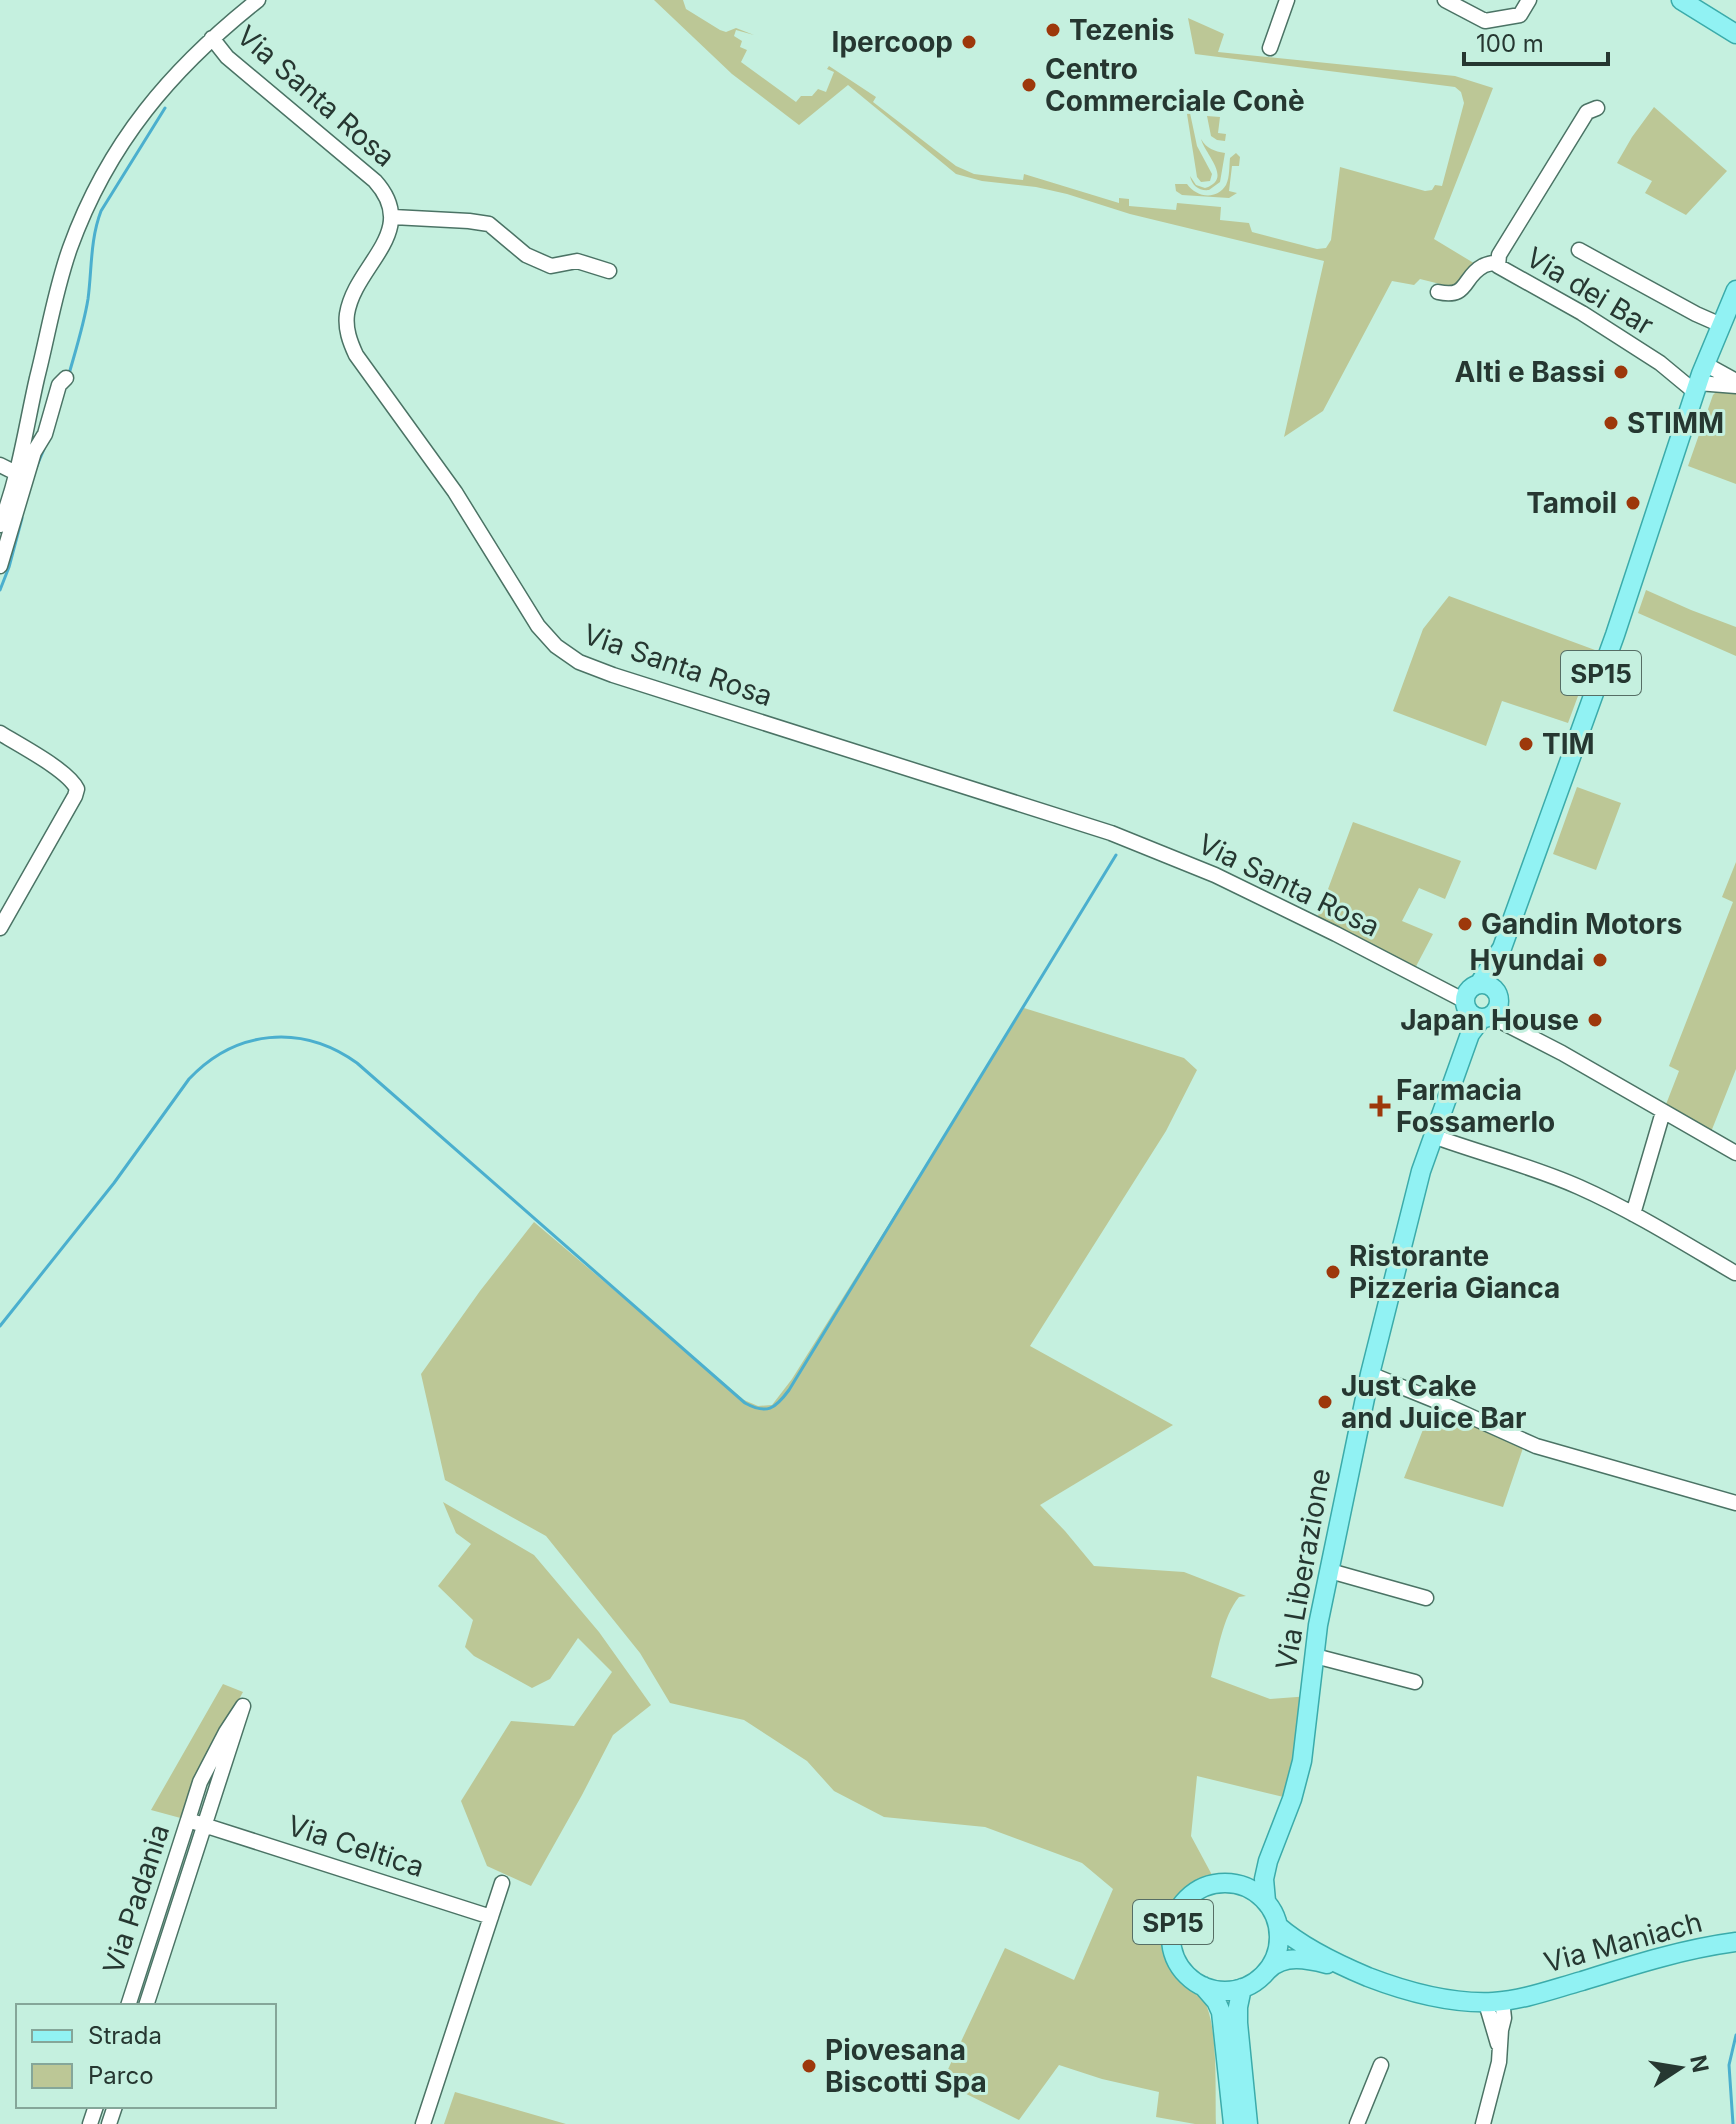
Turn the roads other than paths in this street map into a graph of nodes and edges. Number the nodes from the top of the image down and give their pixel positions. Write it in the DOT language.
graph roads {
  1 [pos="258,0"];
  2 [pos="1287,0"];
  3 [pos="1445,0"];
  4 [pos="1529,0"];
  5 [pos="1681,0"];
  6 [pos="1690,0"];
  7 [pos="1736,17"];
  8 [pos="1736,34"];
  9 [pos="212,38"];
  10 [pos="1270,48"];
  11 [pos="1597,108"];
  12 [pos="393,217"];
  13 [pos="1579,250"];
  14 [pos="1497,262"];
  15 [pos="609,271"];
  16 [pos="1736,290"];
  17 [pos="1438,292"];
  18 [pos="1721,325"];
  19 [pos="66,378"];
  20 [pos="1700,378"];
  21 [pos="1736,383"];
  22 [pos="8,470"];
  23 [pos="0,495"];
  24 [pos="0,525"];
  25 [pos="0,566"];
  26 [pos="0,733"];
  27 [pos="0,928"];
  28 [pos="1484,1005"];
  29 [pos="1663,1112"];
  30 [pos="1433,1136"];
  31 [pos="1736,1153"];
  32 [pos="1633,1214"];
  33 [pos="1735,1273"];
  34 [pos="1370,1374"];
  35 [pos="1736,1503"];
  36 [pos="1330,1571"];
  37 [pos="1426,1598"];
  38 [pos="1315,1656"];
  39 [pos="1415,1682"];
  40 [pos="188,1820"];
  41 [pos="204,1825"];
  42 [pos="1276,1838"];
  43 [pos="502,1883"];
  44 [pos="1231,1883"];
  45 [pos="1266,1901"];
  46 [pos="491,1917"];
  47 [pos="1278,1926"];
  48 [pos="1736,1942"];
  49 [pos="1265,1972"];
  50 [pos="1356,1972"];
  51 [pos="1203,1986"];
  52 [pos="1242,1988"];
  53 [pos="129,2004"];
  54 [pos="147,2004"];
  55 [pos="1497,2010"];
  56 [pos="1381,2065"];
  57 [pos="1227,2068"];
  58 [pos="423,2124"];
  59 [pos="1223,2124"];
  60 [pos="1233,2124"];
  61 [pos="1248,2124"];
  62 [pos="1357,2124"];
  63 [pos="1483,2124"];
  1 -- 9 [label="street"];
  2 -- 10 [label="street"];
  3 -- 4 [label="street"];
  5 -- 8 [label="main road"];
  6 -- 7 [label="main road"];
  9 -- 12 [label="street, Via Santa Rosa"];
  9 -- 22 [label="street"];
  11 -- 14 [label="street, Via dei Bar"];
  12 -- 15 [label="street"];
  12 -- 28 [label="street, Via Santa Rosa"];
  13 -- 18 [label="street"];
  14 -- 17 [label="street, Via dei Bar"];
  14 -- 20 [label="street, Via dei Bar"];
  16 -- 18 [label="main road, SP15"];
  18 -- 20 [label="main road, SP15"];
  19 -- 25 [label="street"];
  20 -- 21 [label="street"];
  20 -- 28 [label="main road, SP15"];
  22 -- 23 [label="street"];
  22 -- 24 [label="street"];
  26 -- 27 [label="street"];
  28 -- 29 [label="street"];
  28 -- 30 [label="main road, Via Liberazione / SP15"];
  29 -- 31 [label="street"];
  29 -- 32 [label="street"];
  30 -- 32 [label="street"];
  30 -- 34 [label="main road, Via Liberazione / SP15"];
  32 -- 33 [label="street"];
  34 -- 35 [label="street"];
  34 -- 36 [label="main road, Via Liberazione / SP15"];
  36 -- 37 [label="street"];
  36 -- 38 [label="main road, Via Liberazione / SP15"];
  38 -- 39 [label="street"];
  38 -- 42 [label="main road, Via Liberazione / SP15"];
  40 -- 41 [label="street, Via Padania"];
  40 -- 41 [label="street"];
  40 -- 53 [label="street, Via Padania"];
  41 -- 46 [label="street, Via Celtica"];
  41 -- 54 [label="street, Via Padania"];
  42 -- 44 [label="main road, Via Liberazione / SP15"];
  42 -- 45 [label="main road, Via Liberazione / SP15"];
  43 -- 46 [label="street"];
  44 -- 45 [label="main road, SP15"];
  44 -- 51 [label="main road, SP15"];
  45 -- 47 [label="main road"];
  46 -- 58 [label="street"];
  47 -- 49 [label="main road"];
  47 -- 50 [label="main road, Via Maniach"];
  48 -- 55 [label="main road, Via Maniach"];
  49 -- 50 [label="main road, Via Maniach"];
  49 -- 52 [label="main road"];
  50 -- 55 [label="main road, Via Maniach"];
  51 -- 52 [label="main road"];
  51 -- 57 [label="main road, SP15"];
  52 -- 61 [label="main road"];
  55 -- 63 [label="street"];
  56 -- 62 [label="street"];
  57 -- 59 [label="street"];
  57 -- 60 [label="main road, SP15"];
}
